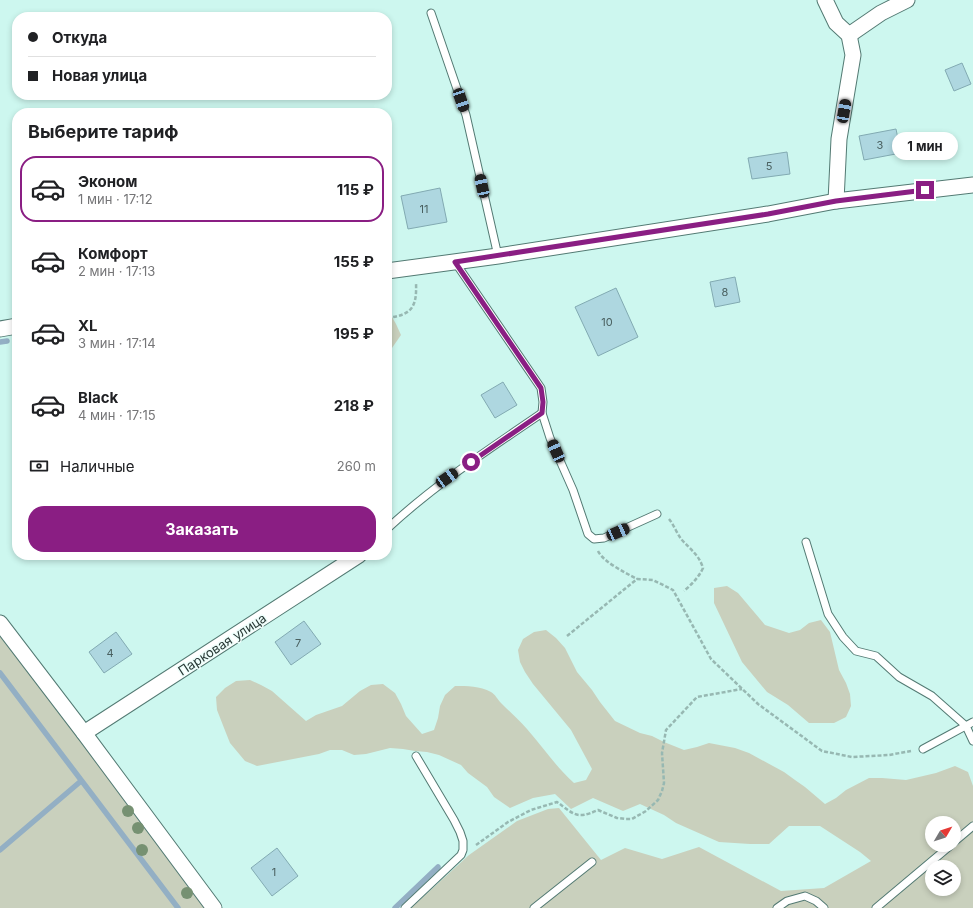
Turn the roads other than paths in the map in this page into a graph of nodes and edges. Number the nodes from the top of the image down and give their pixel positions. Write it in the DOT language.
graph roads {
  1 [pos="826,0"];
  2 [pos="908,0"];
  3 [pos="431,13"];
  4 [pos="849,35"];
  5 [pos="973,185"];
  6 [pos="836,201"];
  7 [pos="498,256"];
  8 [pos="455,262"];
  9 [pos="392,270"];
  10 [pos="12,327"];
  11 [pos="0,329"];
  12 [pos="542,413"];
  13 [pos="657,514"];
  14 [pos="392,524"];
  15 [pos="806,542"];
  16 [pos="351,560"];
  17 [pos="0,623"];
  18 [pos="973,722"];
  19 [pos="966,726"];
  20 [pos="84,734"];
  21 [pos="973,741"];
  22 [pos="923,749"];
  23 [pos="416,756"];
  24 [pos="973,826"];
  25 [pos="961,836"];
  26 [pos="943,852"];
  27 [pos="592,862"];
  28 [pos="214,908"];
  29 [pos="405,908"];
  30 [pos="534,908"];
  31 [pos="777,908"];
  32 [pos="824,908"];
  33 [pos="876,908"];
  1 -- 4 [label="street"];
  2 -- 4 [label="street"];
  3 -- 7 [label="lane"];
  4 -- 6 [label="street"];
  5 -- 6 [label="street"];
  6 -- 7 [label="street"];
  7 -- 8 [label="street"];
  8 -- 9 [label="street"];
  8 -- 12 [label="lane"];
  10 -- 11 [label="street"];
  12 -- 13 [label="lane"];
  12 -- 14 [label="lane"];
  15 -- 19 [label="lane"];
  16 -- 20 [label="street, Парковая улица"];
  17 -- 20 [label="street"];
  18 -- 19 [label="lane"];
  19 -- 21 [label="lane"];
  19 -- 22 [label="lane"];
  20 -- 28 [label="street"];
  23 -- 29 [label="lane"];
  24 -- 25 [label="lane"];
  26 -- 33 [label="lane"];
  27 -- 30 [label="lane"];
  31 -- 32 [label="lane"];
}
